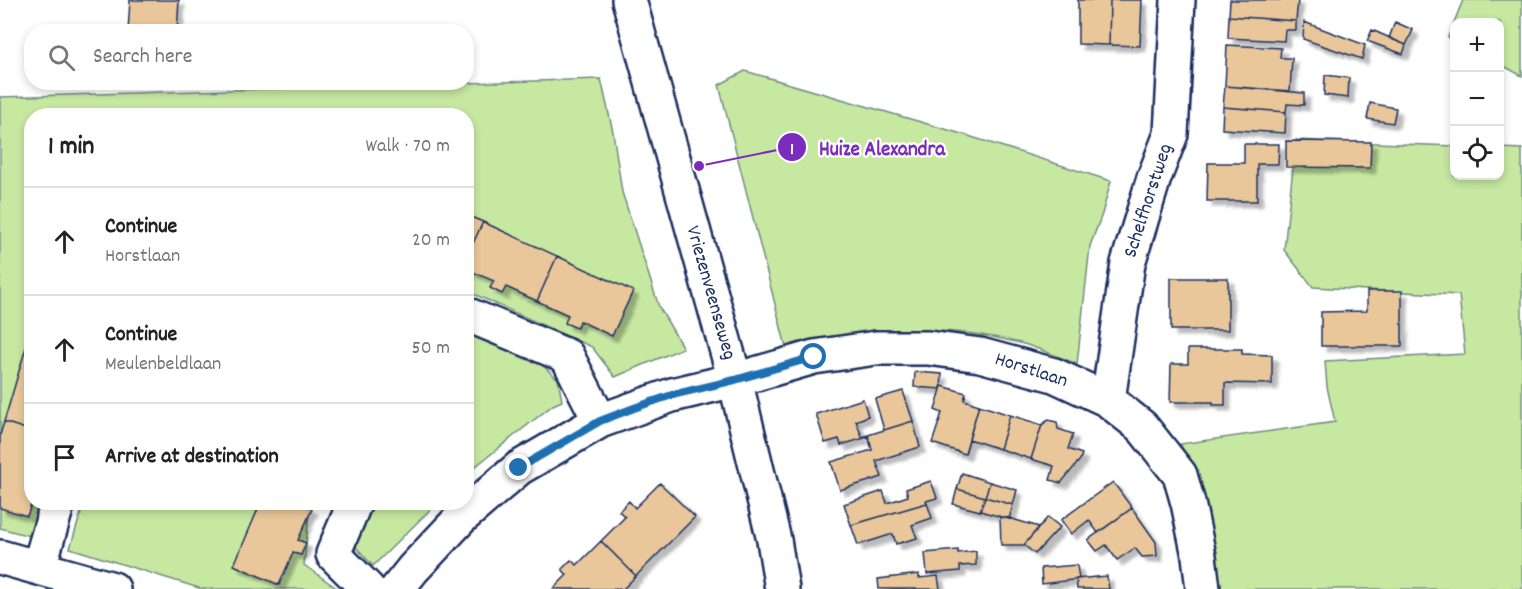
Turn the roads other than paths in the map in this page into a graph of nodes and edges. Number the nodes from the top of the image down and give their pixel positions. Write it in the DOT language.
graph roads {
  1 [pos="629,0"];
  2 [pos="1178,0"];
  3 [pos="474,317"];
  4 [pos="735,380"];
  5 [pos="1108,400"];
  6 [pos="600,421"];
  7 [pos="474,507"];
  8 [pos="53,510"];
  9 [pos="352,510"];
  10 [pos="470,510"];
  11 [pos="16,569"];
  12 [pos="113,589"];
  13 [pos="368,589"];
  14 [pos="397,589"];
  15 [pos="782,589"];
  16 [pos="1203,589"];
  1 -- 4 [label="street, Vriezenveenseweg"];
  2 -- 5 [label="street, Schelfhorstweg"];
  3 -- 6 [label="street"];
  4 -- 5 [label="street, Horstlaan"];
  4 -- 6 [label="street, Horstlaan"];
  4 -- 15 [label="street, Vriezenveenseweg"];
  5 -- 16 [label="street, Horstlaan"];
  6 -- 7 [label="street, Horstlaan"];
  8 -- 11 [label="street"];
  9 -- 13 [label="street"];
  10 -- 14 [label="street, Horstlaan"];
  11 -- 12 [label="street"];
}
